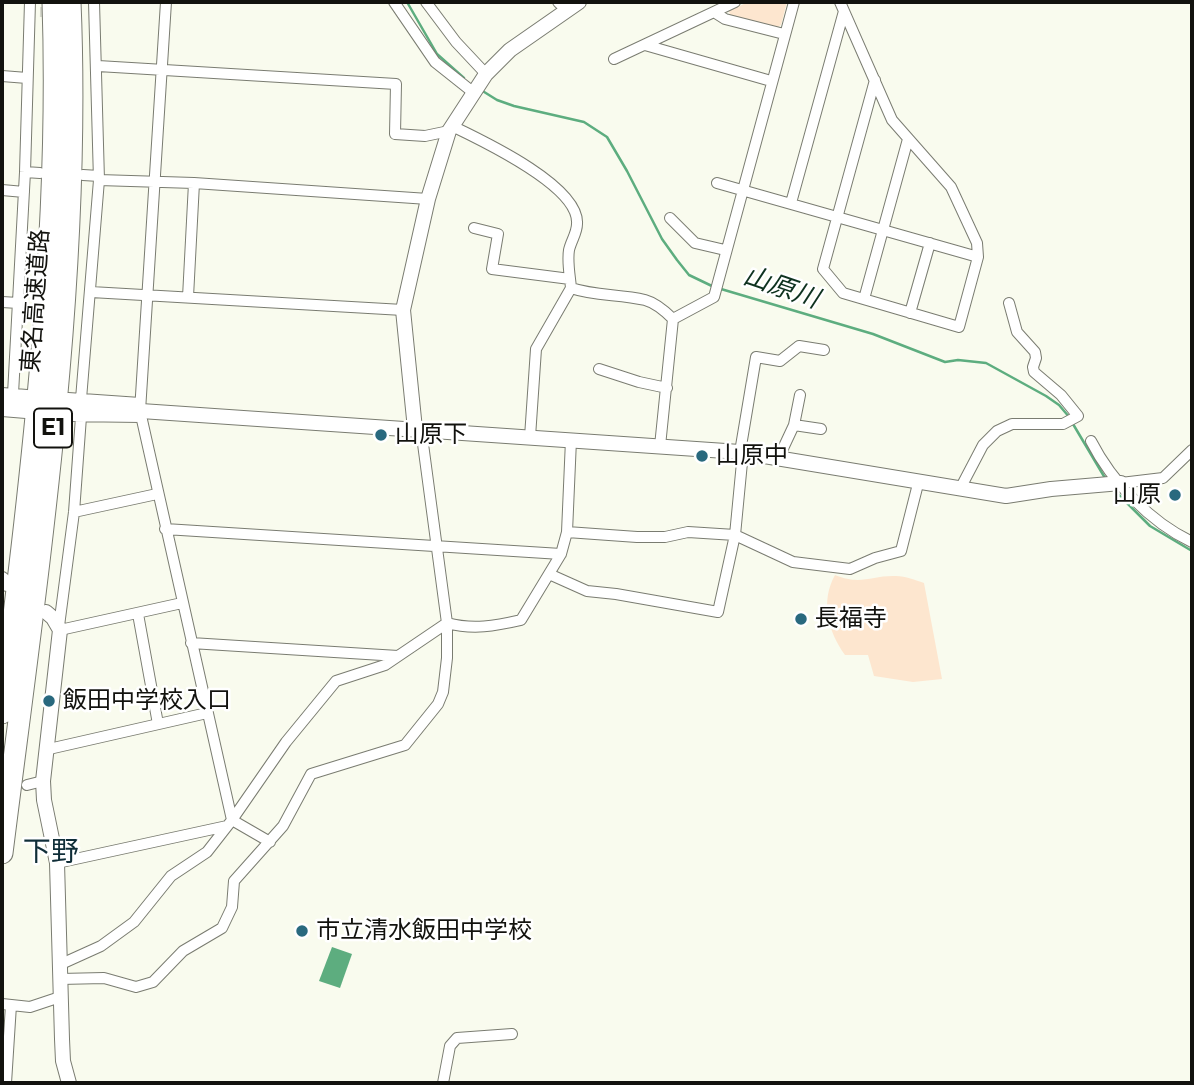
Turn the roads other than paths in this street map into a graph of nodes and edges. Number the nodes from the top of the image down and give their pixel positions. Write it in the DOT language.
graph roads {
  1 [pos="166,2"];
  2 [pos="394,2"];
  3 [pos="426,2"];
  4 [pos="579,2"];
  5 [pos="735,2"];
  6 [pos="794,2"];
  7 [pos="562,6"];
  8 [pos="38,7"];
  9 [pos="86,7"];
  10 [pos="842,7"];
  11 [pos="714,12"];
  12 [pos="784,34"];
  13 [pos="645,45"];
  14 [pos="614,59"];
  15 [pos="98,66"];
  16 [pos="162,70"];
  17 [pos="486,74"];
  18 [pos="2,76"];
  19 [pos="27,78"];
  20 [pos="875,80"];
  21 [pos="771,81"];
  22 [pos="474,93"];
  23 [pos="451,128"];
  24 [pos="908,139"];
  25 [pos="25,172"];
  26 [pos="40,173"];
  27 [pos="83,175"];
  28 [pos="99,178"];
  29 [pos="155,181"];
  30 [pos="194,183"];
  31 [pos="717,183"];
  32 [pos="2,190"];
  33 [pos="742,190"];
  34 [pos="24,192"];
  35 [pos="428,199"];
  36 [pos="791,203"];
  37 [pos="837,216"];
  38 [pos="670,219"];
  39 [pos="474,228"];
  40 [pos="883,230"];
  41 [pos="930,243"];
  42 [pos="725,250"];
  43 [pos="978,257"];
  44 [pos="570,284"];
  45 [pos="91,292"];
  46 [pos="147,295"];
  47 [pos="188,297"];
  48 [pos="864,299"];
  49 [pos="2,302"];
  50 [pos="18,303"];
  51 [pos="1009,303"];
  52 [pos="403,310"];
  53 [pos="910,313"];
  54 [pos="673,319"];
  55 [pos="824,350"];
  56 [pos="599,369"];
  57 [pos="667,388"];
  58 [pos="800,395"];
  59 [pos="6,396"];
  60 [pos="27,404"];
  61 [pos="71,405"];
  62 [pos="140,410"];
  63 [pos="2,411"];
  64 [pos="82,417"];
  65 [pos="794,425"];
  66 [pos="418,429"];
  67 [pos="821,429"];
  68 [pos="530,437"];
  69 [pos="571,440"];
  70 [pos="1091,441"];
  71 [pos="660,446"];
  72 [pos="1192,450"];
  73 [pos="742,452"];
  74 [pos="779,457"];
  75 [pos="919,480"];
  76 [pos="1121,483"];
  77 [pos="961,487"];
  78 [pos="157,494"];
  79 [pos="74,512"];
  80 [pos="165,529"];
  81 [pos="567,532"];
  82 [pos="735,536"];
  83 [pos="1192,542"];
  84 [pos="437,546"];
  85 [pos="561,555"];
  86 [pos="549,575"];
  87 [pos="182,603"];
  88 [pos="46,612"];
  89 [pos="138,614"];
  90 [pos="447,623"];
  91 [pos="60,628"];
  92 [pos="191,643"];
  93 [pos="398,656"];
  94 [pos="2,713"];
  95 [pos="207,713"];
  96 [pos="158,724"];
  97 [pos="49,749"];
  98 [pos="44,781"];
  99 [pos="27,785"];
  100 [pos="230,823"];
  101 [pos="270,842"];
  102 [pos="2,853"];
  103 [pos="57,863"];
  104 [pos="60,972"];
  105 [pos="60,997"];
  106 [pos="6,1004"];
  107 [pos="512,1034"];
  108 [pos="6,1083"];
  109 [pos="69,1083"];
  110 [pos="443,1083"];
  1 -- 16 [label="street"];
  2 -- 22 [label="street"];
  3 -- 17 [label="street"];
  4 -- 7 [label="street"];
  5 -- 11 [label="street"];
  6 -- 12 [label="street"];
  7 -- 17 [label="street"];
  8 -- 19 [label="street"];
  8 -- 94 [label="highway, 東名高速道路 / E1"];
  9 -- 15 [label="street"];
  9 -- 102 [label="highway, 東名高速道路 / E1"];
  10 -- 20 [label="street"];
  10 -- 36 [label="street"];
  11 -- 12 [label="street"];
  11 -- 13 [label="street"];
  12 -- 21 [label="street"];
  13 -- 14 [label="street"];
  13 -- 21 [label="street"];
  15 -- 16 [label="street"];
  15 -- 28 [label="street"];
  16 -- 23 [label="street"];
  16 -- 29 [label="street"];
  17 -- 22 [label="street"];
  18 -- 19 [label="street"];
  19 -- 25 [label="street"];
  20 -- 24 [label="street"];
  20 -- 37 [label="street"];
  21 -- 33 [label="street"];
  22 -- 23 [label="street"];
  23 -- 35 [label="street"];
  23 -- 44 [label="street"];
  24 -- 40 [label="street"];
  24 -- 43 [label="street"];
  25 -- 26 [label="street"];
  25 -- 34 [label="street"];
  27 -- 28 [label="street"];
  28 -- 29 [label="street"];
  28 -- 45 [label="street"];
  29 -- 30 [label="street"];
  29 -- 46 [label="street"];
  30 -- 35 [label="street"];
  30 -- 47 [label="street"];
  31 -- 33 [label="street"];
  32 -- 34 [label="street"];
  33 -- 36 [label="street"];
  33 -- 42 [label="street"];
  34 -- 50 [label="street"];
  35 -- 52 [label="street"];
  36 -- 37 [label="street"];
  37 -- 40 [label="street"];
  37 -- 48 [label="street"];
  38 -- 42 [label="street"];
  39 -- 44 [label="street"];
  40 -- 41 [label="street"];
  40 -- 48 [label="street"];
  41 -- 43 [label="street"];
  41 -- 53 [label="street"];
  42 -- 54 [label="street"];
  43 -- 53 [label="street"];
  44 -- 54 [label="street"];
  44 -- 68 [label="street"];
  45 -- 46 [label="street"];
  45 -- 61 [label="street"];
  46 -- 47 [label="street"];
  46 -- 62 [label="street"];
  47 -- 52 [label="street"];
  48 -- 53 [label="street"];
  49 -- 50 [label="street"];
  50 -- 59 [label="street"];
  51 -- 77 [label="street"];
  52 -- 66 [label="street"];
  54 -- 57 [label="street"];
  55 -- 73 [label="street"];
  56 -- 57 [label="street"];
  57 -- 71 [label="street"];
  58 -- 65 [label="street"];
  59 -- 60 [label="street"];
  60 -- 63 [label="street"];
  61 -- 62 [label="street"];
  61 -- 64 [label="street"];
  62 -- 64 [label="street"];
  62 -- 66 [label="street"];
  62 -- 78 [label="street"];
  64 -- 79 [label="street"];
  65 -- 67 [label="street"];
  65 -- 74 [label="street"];
  66 -- 68 [label="street"];
  66 -- 84 [label="street"];
  68 -- 69 [label="street"];
  69 -- 71 [label="street"];
  69 -- 81 [label="street"];
  70 -- 76 [label="street"];
  71 -- 73 [label="street"];
  72 -- 76 [label="street"];
  73 -- 74 [label="street"];
  73 -- 82 [label="street"];
  74 -- 75 [label="street"];
  75 -- 77 [label="street"];
  75 -- 82 [label="street"];
  76 -- 77 [label="street"];
  76 -- 83 [label="street"];
  78 -- 79 [label="street"];
  78 -- 80 [label="street"];
  79 -- 91 [label="street"];
  80 -- 84 [label="street"];
  80 -- 87 [label="street"];
  81 -- 82 [label="street"];
  81 -- 85 [label="street"];
  82 -- 86 [label="street"];
  84 -- 85 [label="street"];
  84 -- 90 [label="street"];
  85 -- 86 [label="street"];
  86 -- 90 [label="street"];
  87 -- 89 [label="street"];
  87 -- 92 [label="street"];
  88 -- 91 [label="street"];
  89 -- 91 [label="street"];
  89 -- 96 [label="street"];
  90 -- 93 [label="street"];
  90 -- 101 [label="street"];
  91 -- 97 [label="street"];
  92 -- 93 [label="street"];
  92 -- 95 [label="street"];
  93 -- 100 [label="street"];
  95 -- 96 [label="street"];
  95 -- 100 [label="street"];
  96 -- 97 [label="street"];
  97 -- 98 [label="street"];
  98 -- 99 [label="street"];
  98 -- 103 [label="street"];
  100 -- 101 [label="street"];
  100 -- 103 [label="street"];
  100 -- 104 [label="street"];
  101 -- 104 [label="street"];
  103 -- 104 [label="street"];
  104 -- 105 [label="street"];
  105 -- 106 [label="street"];
  105 -- 109 [label="street"];
  106 -- 108 [label="street"];
  107 -- 110 [label="street"];
}
